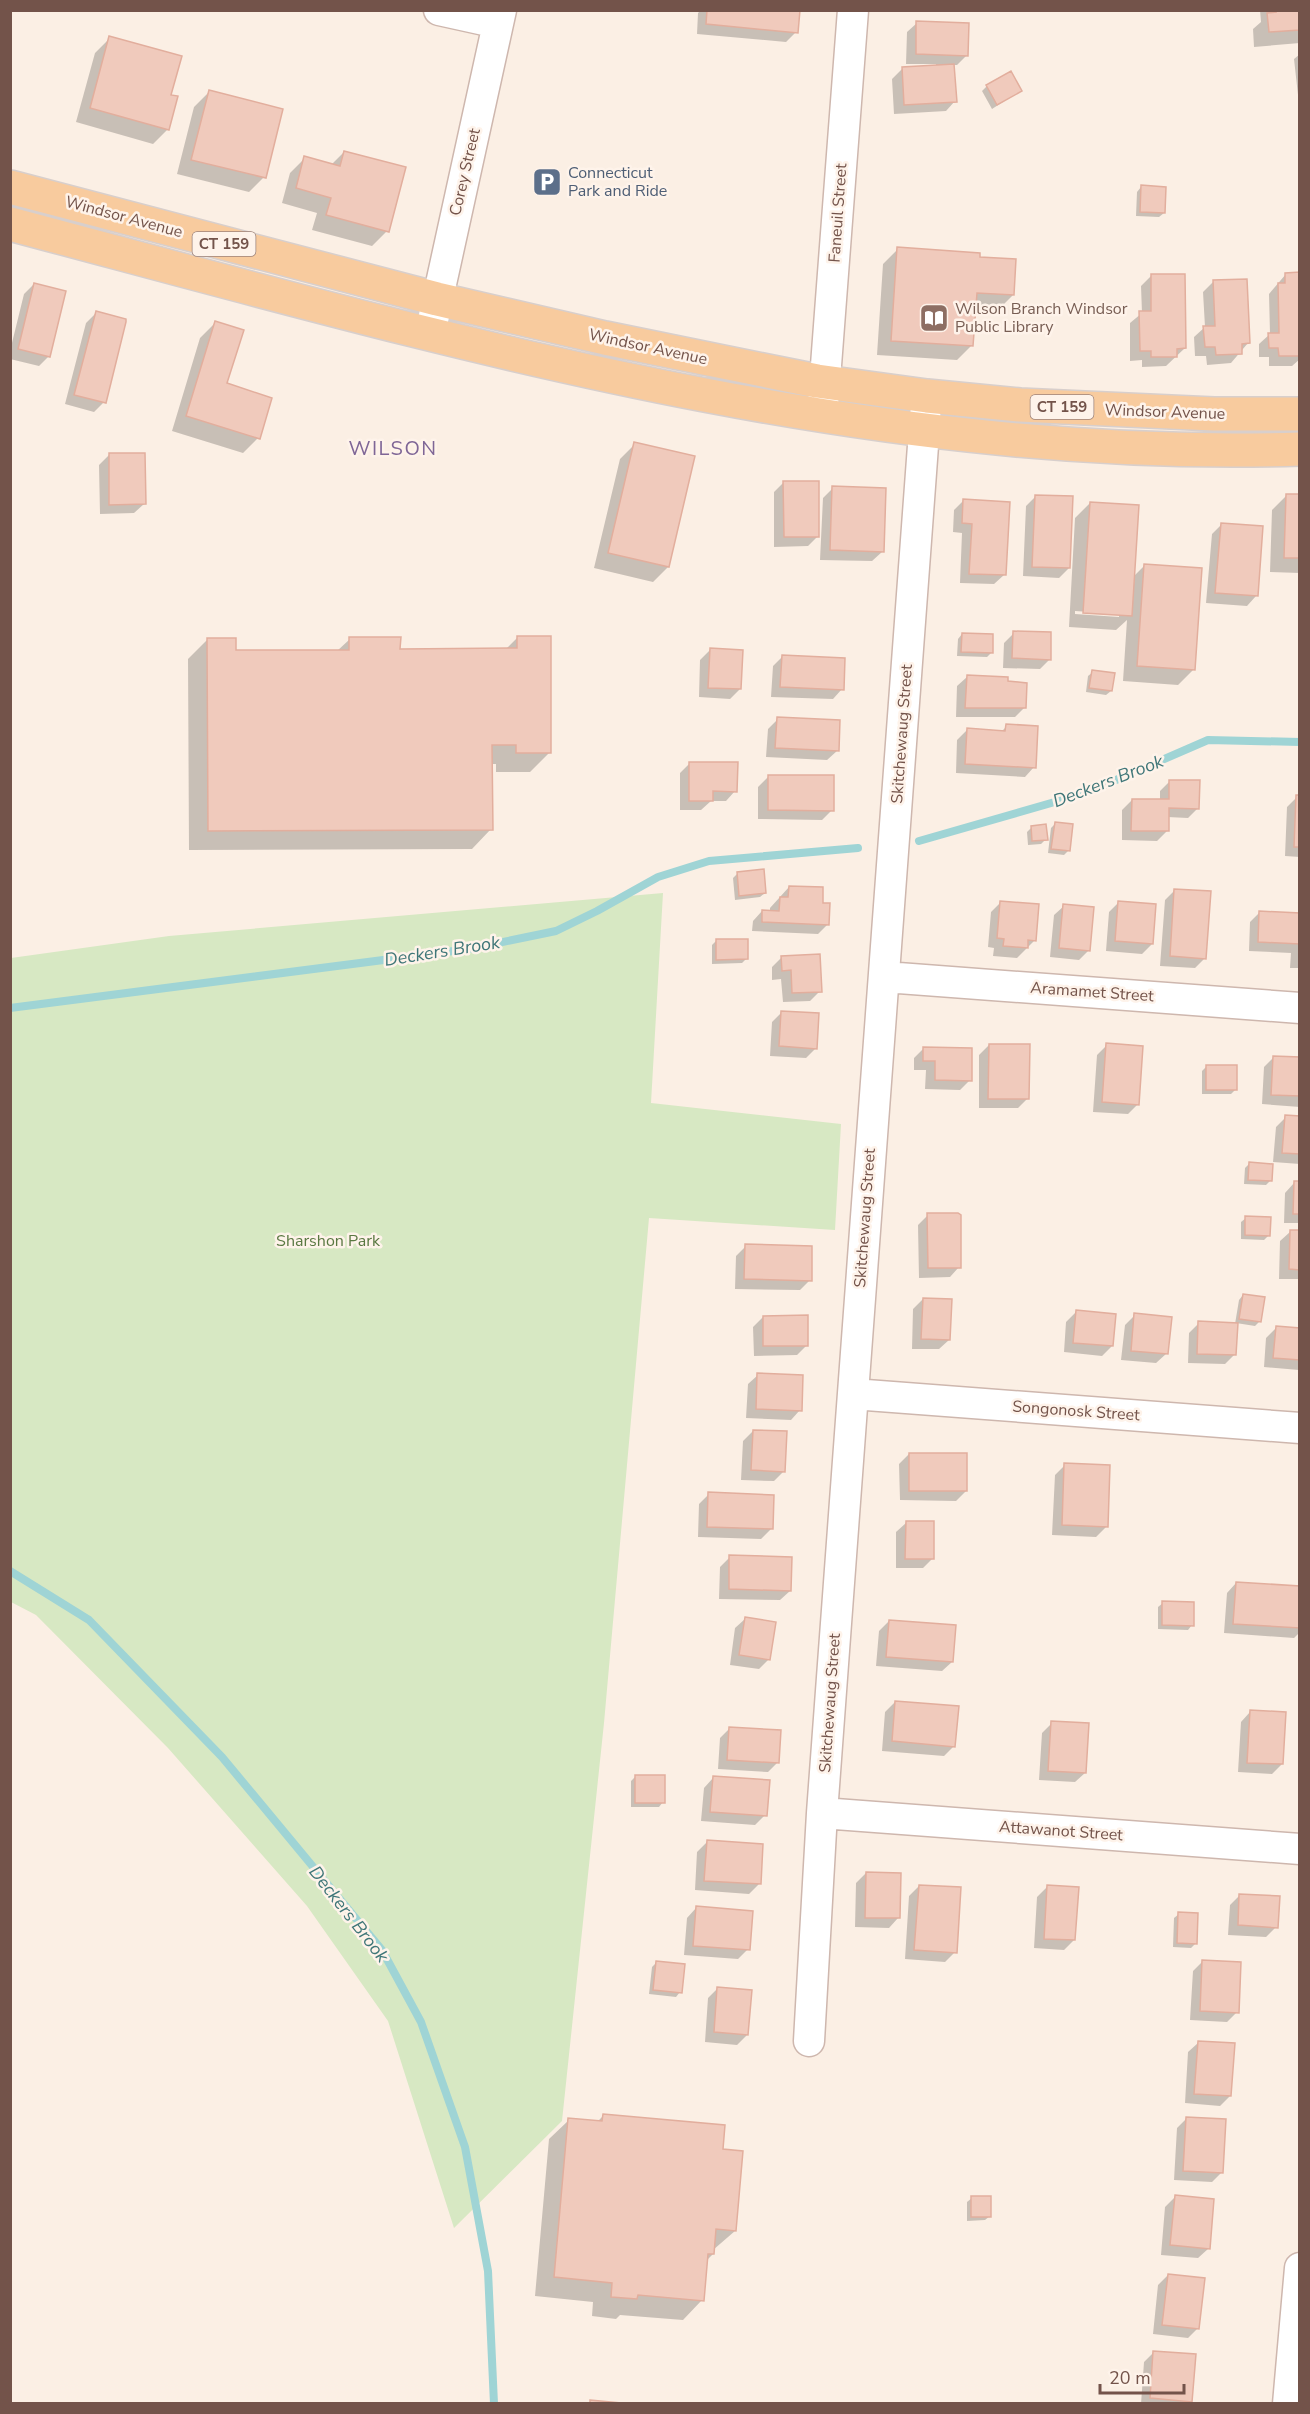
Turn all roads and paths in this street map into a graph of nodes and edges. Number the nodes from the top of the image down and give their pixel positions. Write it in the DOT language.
graph roads {
  1 [pos="439,10"];
  2 [pos="854,10"];
  3 [pos="499,17"];
  4 [pos="10,187"];
  5 [pos="10,224"];
  6 [pos="437,299"];
  7 [pos="430,334"];
  8 [pos="825,382"];
  9 [pos="927,396"];
  10 [pos="1299,414"];
  11 [pos="822,416"];
  12 [pos="924,430"];
  13 [pos="1299,449"];
  14 [pos="885,977"];
  15 [pos="1299,1008"];
  16 [pos="853,1394"];
  17 [pos="1299,1428"];
  18 [pos="822,1813"];
  19 [pos="1299,1849"];
  20 [pos="809,2041"];
  21 [pos="1299,2268"];
  22 [pos="1293,2386"];
  1 -- 3 [label="street"];
  2 -- 8 [label="street, Faneuil Street"];
  3 -- 6 [label="street, Corey Street"];
  4 -- 6 [label="main road, Windsor Avenue / CT 159"];
  5 -- 7 [label="main road, CT 159"];
  6 -- 7 [label="street, Corey Street"];
  6 -- 8 [label="main road, Windsor Avenue / CT 159"];
  7 -- 11 [label="main road, CT 159"];
  8 -- 9 [label="main road, Windsor Avenue / CT 159"];
  8 -- 11 [label="street, Faneuil Street"];
  9 -- 10 [label="main road, Windsor Avenue / CT 159"];
  9 -- 12 [label="street, Skitchewaug Street"];
  11 -- 12 [label="main road, CT 159"];
  12 -- 13 [label="main road, CT 159"];
  12 -- 14 [label="street, Skitchewaug Street"];
  14 -- 15 [label="street, Aramamet Street"];
  14 -- 16 [label="street, Skitchewaug Street"];
  16 -- 17 [label="street, Songonosk Street"];
  16 -- 18 [label="street, Skitchewaug Street"];
  18 -- 19 [label="street, Attawanot Street"];
  18 -- 20 [label="street, Skitchewaug Street"];
  21 -- 22 [label="street"];
}
